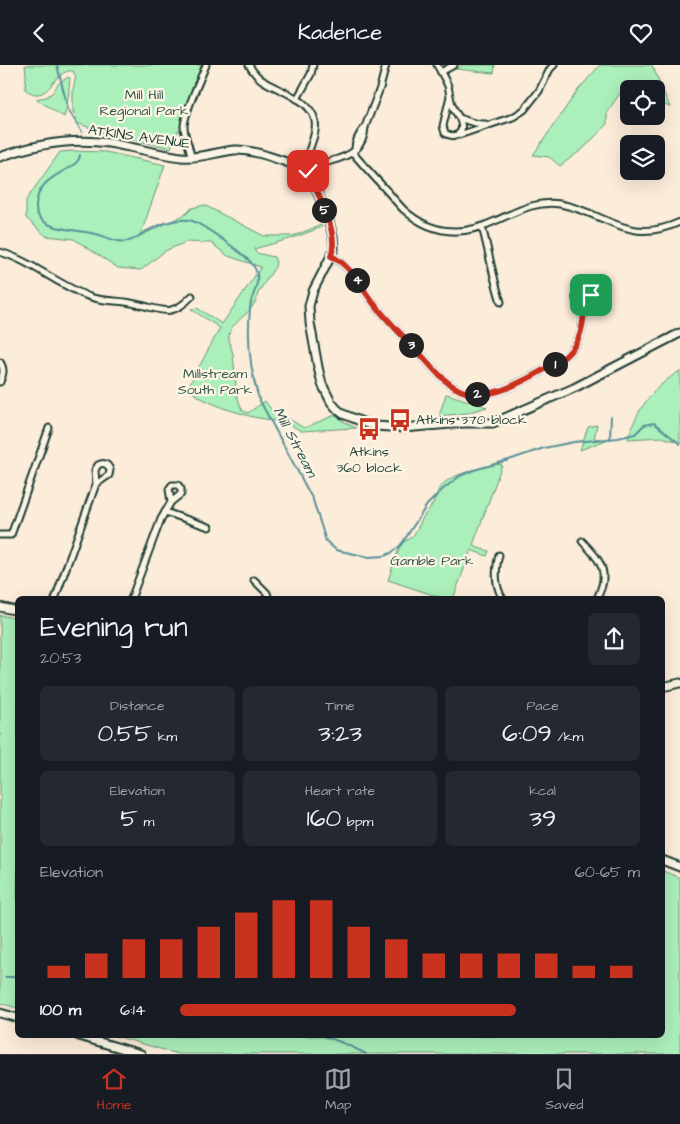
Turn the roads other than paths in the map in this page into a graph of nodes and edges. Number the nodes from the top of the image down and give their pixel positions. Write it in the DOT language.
graph roads {
  1 [pos="206,65"];
  2 [pos="249,65"];
  3 [pos="312,65"];
  4 [pos="386,65"];
  5 [pos="438,65"];
  6 [pos="454,65"];
  7 [pos="554,65"];
  8 [pos="441,72"];
  9 [pos="450,96"];
  10 [pos="297,99"];
  11 [pos="460,118"];
  12 [pos="491,124"];
  13 [pos="457,135"];
  14 [pos="354,151"];
  15 [pos="0,157"];
  16 [pos="190,157"];
  17 [pos="306,167"];
  18 [pos="680,222"];
  19 [pos="482,227"];
  20 [pos="0,252"];
  21 [pos="331,256"];
  22 [pos="192,296"];
  23 [pos="501,302"];
  24 [pos="584,306"];
  25 [pos="680,333"];
  26 [pos="0,362"];
  27 [pos="0,382"];
  28 [pos="48,428"];
  29 [pos="96,484"];
  30 [pos="170,502"];
  31 [pos="165,512"];
  32 [pos="209,527"];
  33 [pos="0,535"];
  34 [pos="582,541"];
  35 [pos="499,555"];
  36 [pos="254,580"];
  37 [pos="56,596"];
  38 [pos="132,596"];
  39 [pos="268,596"];
  40 [pos="501,596"];
  41 [pos="598,596"];
  42 [pos="0,607"];
  43 [pos="15,610"];
  44 [pos="680,683"];
  45 [pos="665,686"];
  46 [pos="665,860"];
  47 [pos="680,867"];
  48 [pos="0,1013"];
  49 [pos="15,1017"];
  50 [pos="86,1038"];
  51 [pos="141,1054"];
  1 -- 16 [label="street"];
  2 -- 10 [label="street"];
  3 -- 10 [label="street"];
  4 -- 14 [label="street"];
  5 -- 8 [label="street"];
  6 -- 8 [label="street"];
  7 -- 12 [label="street"];
  8 -- 9 [label="street"];
  9 -- 11 [label="street"];
  9 -- 13 [label="street"];
  10 -- 17 [label="street"];
  11 -- 12 [label="street"];
  11 -- 13 [label="street"];
  12 -- 13 [label="street"];
  14 -- 17 [label="street"];
  14 -- 19 [label="street"];
  15 -- 16 [label="street, ATKINS AVENUE"];
  16 -- 17 [label="street, ATKINS AVENUE"];
  17 -- 21 [label="street"];
  18 -- 19 [label="street"];
  19 -- 23 [label="street"];
  20 -- 22 [label="street"];
  21 -- 24 [label="street"];
  21 -- 25 [label="street"];
  26 -- 27 [label="street"];
  28 -- 33 [label="street"];
  29 -- 37 [label="street"];
  30 -- 31 [label="street"];
  31 -- 32 [label="street"];
  31 -- 38 [label="street"];
  34 -- 41 [label="street"];
  35 -- 40 [label="street"];
  36 -- 39 [label="street"];
  42 -- 43 [label="street"];
  44 -- 45 [label="street"];
  46 -- 47 [label="street"];
  48 -- 49 [label="street"];
  50 -- 51 [label="street"];
}
